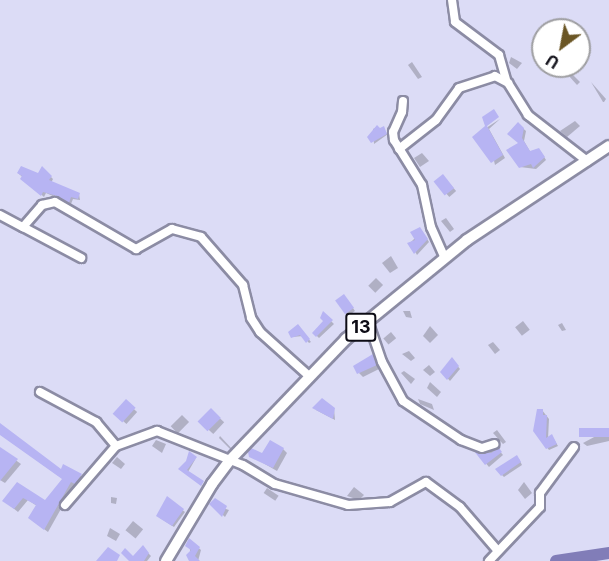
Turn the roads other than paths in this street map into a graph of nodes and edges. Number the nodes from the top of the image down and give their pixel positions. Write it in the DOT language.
graph roads {
  1 [pos="452,0"];
  2 [pos="506,80"];
  3 [pos="402,101"];
  4 [pos="609,146"];
  5 [pos="399,149"];
  6 [pos="587,161"];
  7 [pos="0,215"];
  8 [pos="23,226"];
  9 [pos="81,258"];
  10 [pos="445,258"];
  11 [pos="368,321"];
  12 [pos="308,375"];
  13 [pos="40,392"];
  14 [pos="494,444"];
  15 [pos="116,446"];
  16 [pos="574,447"];
  17 [pos="230,460"];
  18 [pos="65,505"];
  19 [pos="498,551"];
  20 [pos="166,561"];
  21 [pos="489,561"];
  1 -- 2 [label="street"];
  2 -- 5 [label="street"];
  2 -- 6 [label="street"];
  3 -- 5 [label="street"];
  4 -- 6 [label="highway, 13"];
  5 -- 10 [label="street"];
  6 -- 10 [label="highway, 13"];
  7 -- 8 [label="street"];
  8 -- 9 [label="street"];
  8 -- 12 [label="street"];
  10 -- 11 [label="highway, 13"];
  11 -- 12 [label="highway, 13"];
  11 -- 14 [label="street"];
  12 -- 17 [label="highway, 13"];
  13 -- 15 [label="street"];
  15 -- 17 [label="street"];
  15 -- 18 [label="street"];
  16 -- 19 [label="street"];
  17 -- 19 [label="street"];
  17 -- 20 [label="highway, 13"];
  19 -- 21 [label="street"];
}
